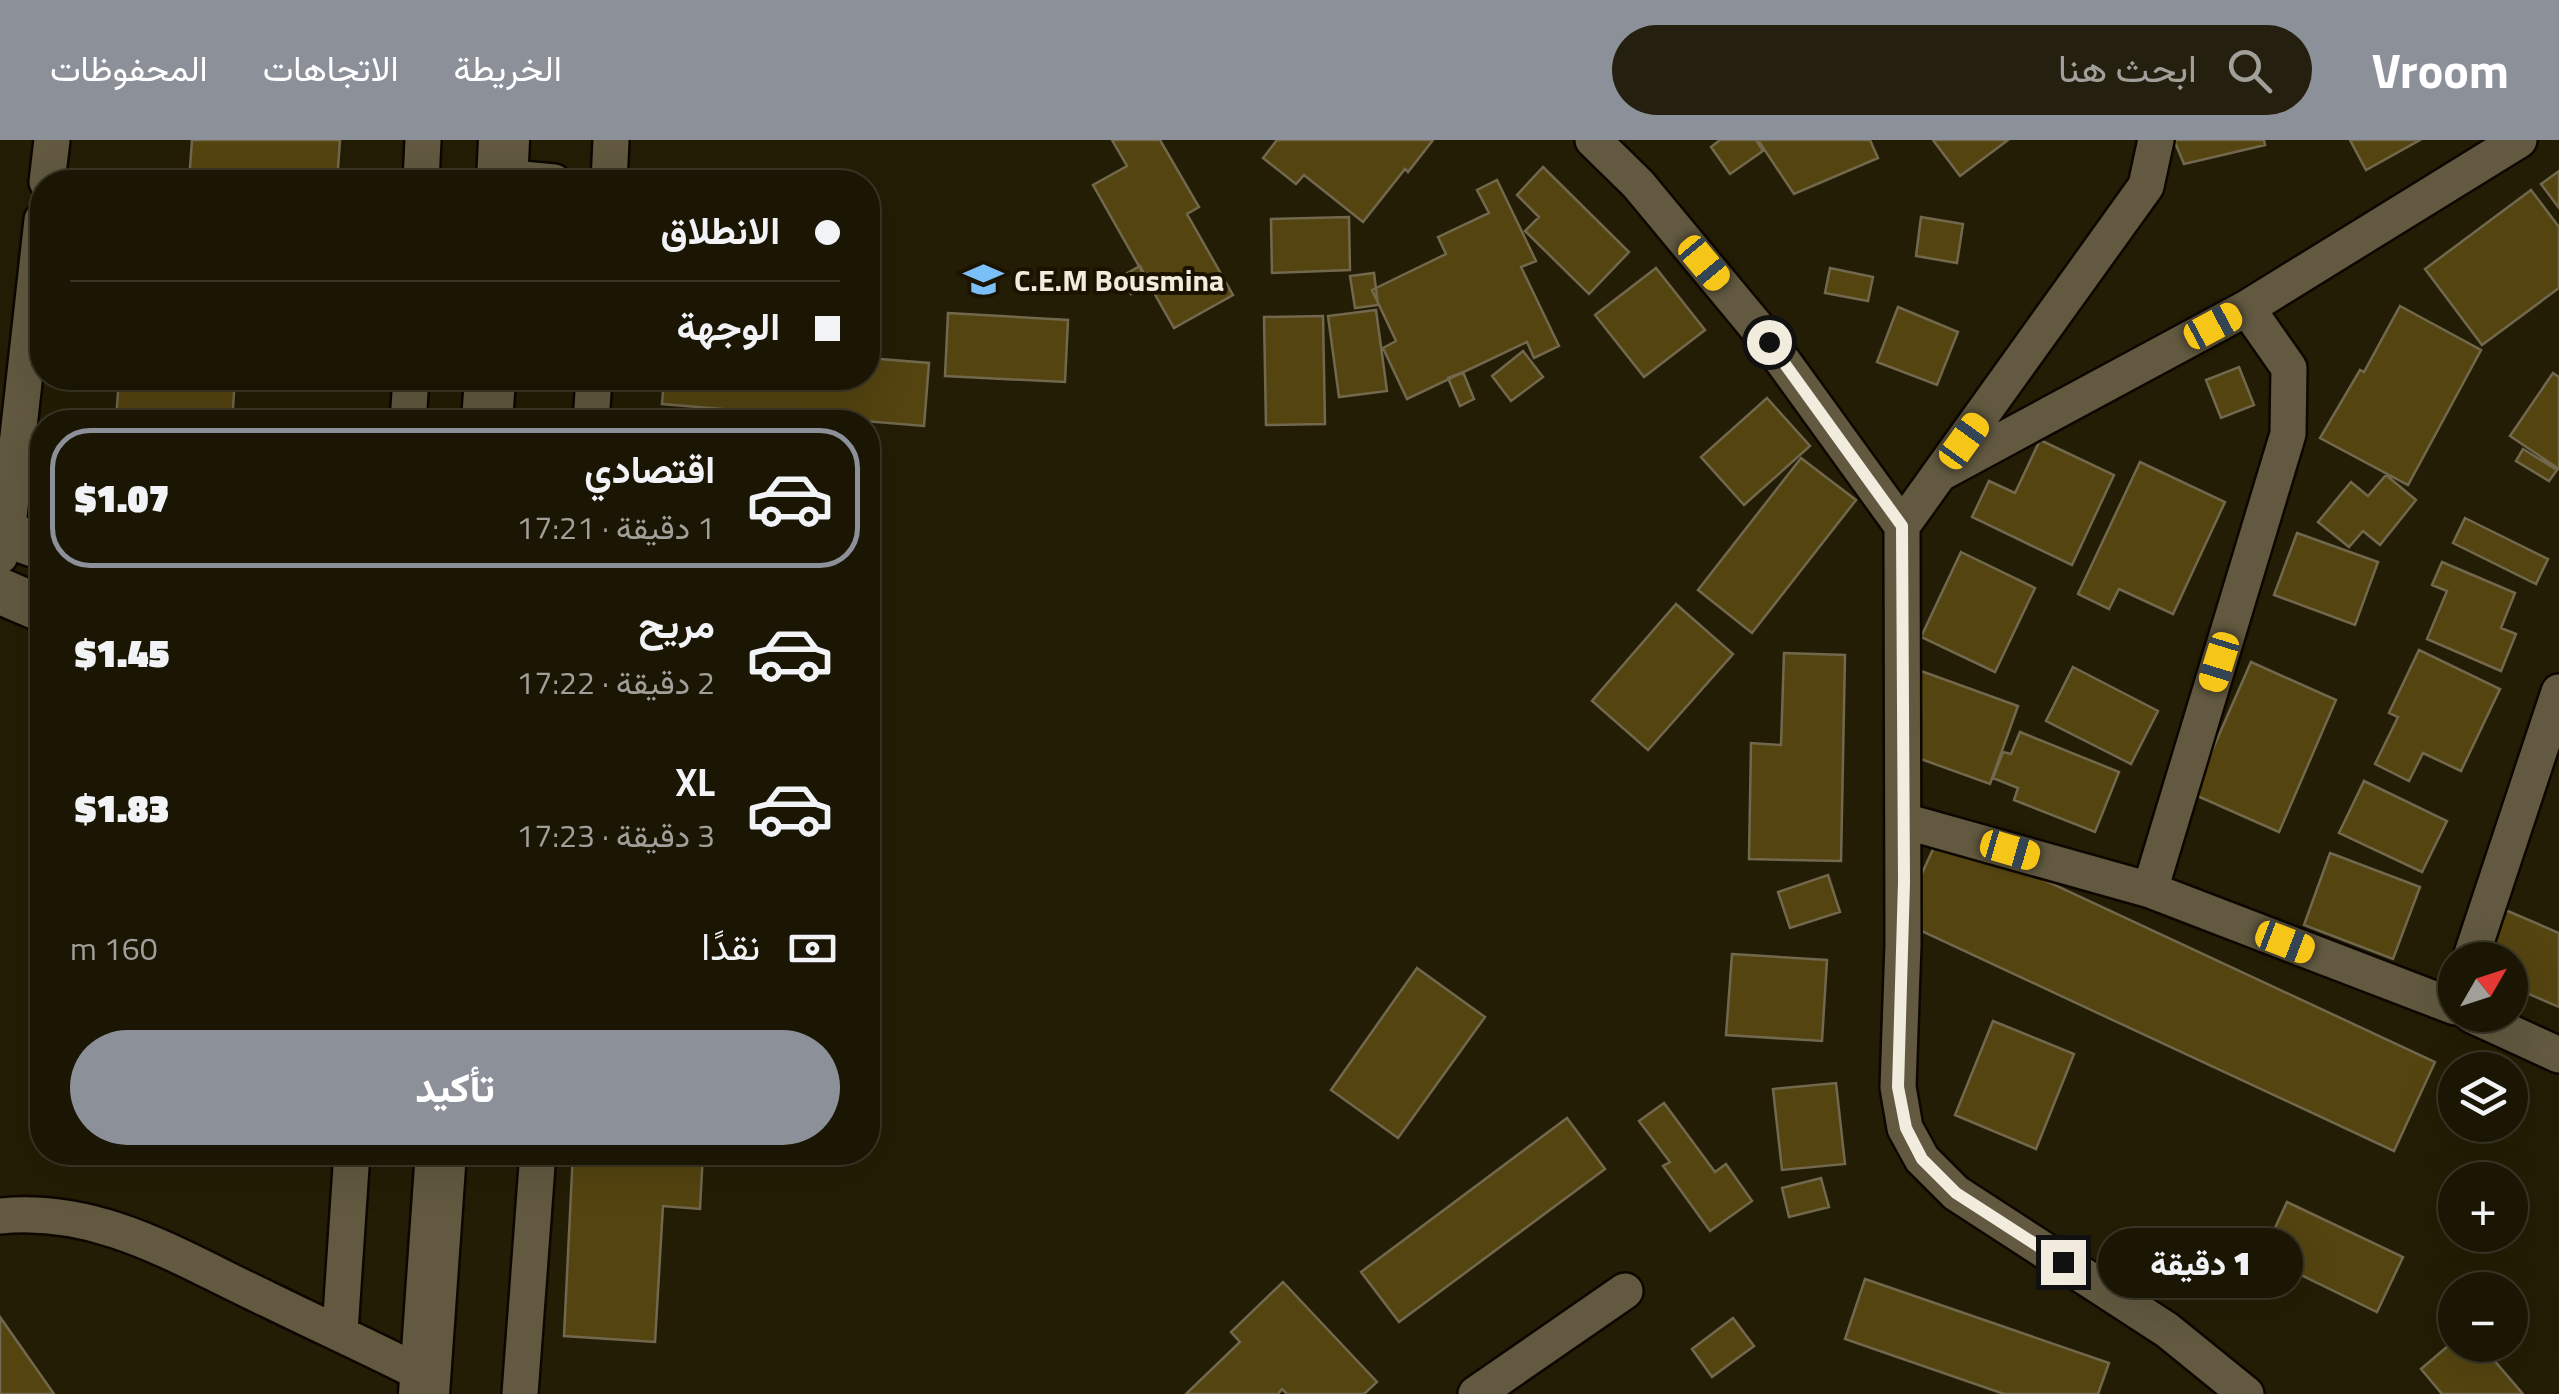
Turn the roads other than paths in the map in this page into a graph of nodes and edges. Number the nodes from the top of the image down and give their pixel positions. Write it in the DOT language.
graph roads {
  1 [pos="52,140"];
  2 [pos="423,140"];
  3 [pos="612,140"];
  4 [pos="1594,140"];
  5 [pos="2156,140"];
  6 [pos="2519,140"];
  7 [pos="48,170"];
  8 [pos="422,170"];
  9 [pos="609,170"];
  10 [pos="2247,308"];
  11 [pos="30,349"];
  12 [pos="1941,473"];
  13 [pos="1902,526"];
  14 [pos="12,542"];
  15 [pos="0,592"];
  16 [pos="30,604"];
  17 [pos="2559,692"];
  18 [pos="1904,821"];
  19 [pos="2150,890"];
  20 [pos="2476,942"];
  21 [pos="2438,1000"];
  22 [pos="2509,1032"];
  23 [pos="2559,1055"];
  24 [pos="351,1165"];
  25 [pos="440,1165"];
  26 [pos="537,1165"];
  27 [pos="0,1216"];
  28 [pos="1625,1291"];
  29 [pos="340,1331"];
  30 [pos="425,1385"];
  31 [pos="520,1394"];
  32 [pos="1476,1394"];
  33 [pos="2246,1394"];
  1 -- 7 [label="street"];
  2 -- 8 [label="street"];
  3 -- 9 [label="street"];
  4 -- 13 [label="street"];
  5 -- 12 [label="street"];
  6 -- 10 [label="street"];
  10 -- 12 [label="street"];
  10 -- 19 [label="street"];
  11 -- 14 [label="street"];
  12 -- 13 [label="street"];
  13 -- 18 [label="street"];
  15 -- 16 [label="street"];
  17 -- 20 [label="street"];
  18 -- 19 [label="street"];
  18 -- 33 [label="street"];
  19 -- 21 [label="street"];
  22 -- 23 [label="street"];
  24 -- 29 [label="street"];
  25 -- 30 [label="main road"];
  26 -- 31 [label="street"];
  27 -- 29 [label="street"];
  28 -- 32 [label="street"];
  29 -- 30 [label="street"];
}
